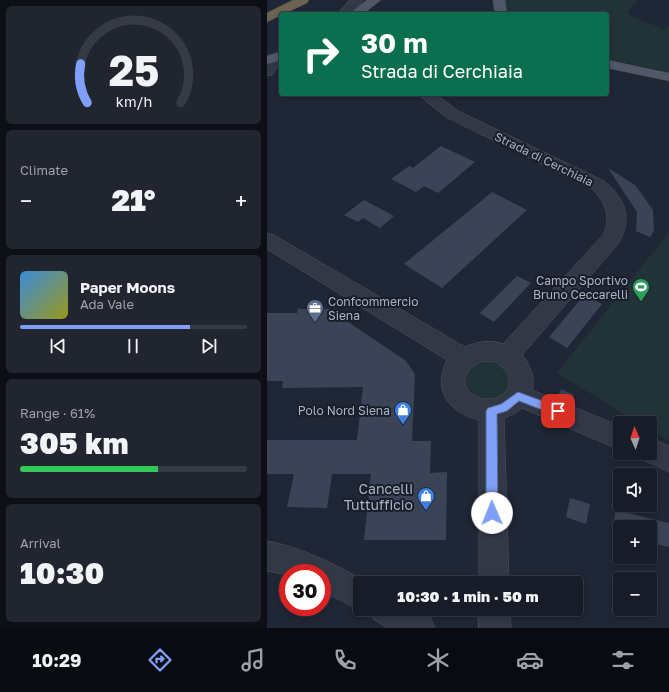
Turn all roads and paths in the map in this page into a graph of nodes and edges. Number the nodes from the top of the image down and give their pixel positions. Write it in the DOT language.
graph roads {
  1 [pos="303,0"];
  2 [pos="357,0"];
  3 [pos="499,0"];
  4 [pos="377,1"];
  5 [pos="345,12"];
  6 [pos="358,12"];
  7 [pos="363,12"];
  8 [pos="368,12"];
  9 [pos="501,12"];
  10 [pos="267,18"];
  11 [pos="609,64"];
  12 [pos="669,77"];
  13 [pos="429,96"];
  14 [pos="267,240"];
  15 [pos="507,356"];
  16 [pos="463,358"];
  17 [pos="518,396"];
  18 [pos="491,411"];
  19 [pos="613,435"];
  20 [pos="657,453"];
  21 [pos="669,459"];
  22 [pos="267,556"];
  23 [pos="298,564"];
  24 [pos="494,576"];
  25 [pos="331,579"];
  26 [pos="353,591"];
  27 [pos="398,616"];
  28 [pos="494,616"];
  29 [pos="419,628"];
  30 [pos="495,628"];
  1 -- 10 [label="highway"];
  2 -- 5 [label="street"];
  3 -- 9 [label="main road"];
  4 -- 6 [label="main road"];
  4 -- 7 [label="street"];
  4 -- 8 [label="main road"];
  11 -- 12 [label="main road"];
  13 -- 15 [label="street, Strada di Cerchiaia"];
  14 -- 16 [label="street"];
  15 -- 16 [label="street"];
  15 -- 17 [label="street"];
  16 -- 18 [label="street"];
  17 -- 18 [label="street"];
  17 -- 19 [label="street"];
  18 -- 24 [label="street"];
  20 -- 21 [label="street"];
  22 -- 23 [label="street"];
  25 -- 26 [label="street"];
  27 -- 29 [label="street"];
  28 -- 30 [label="street"];
}
